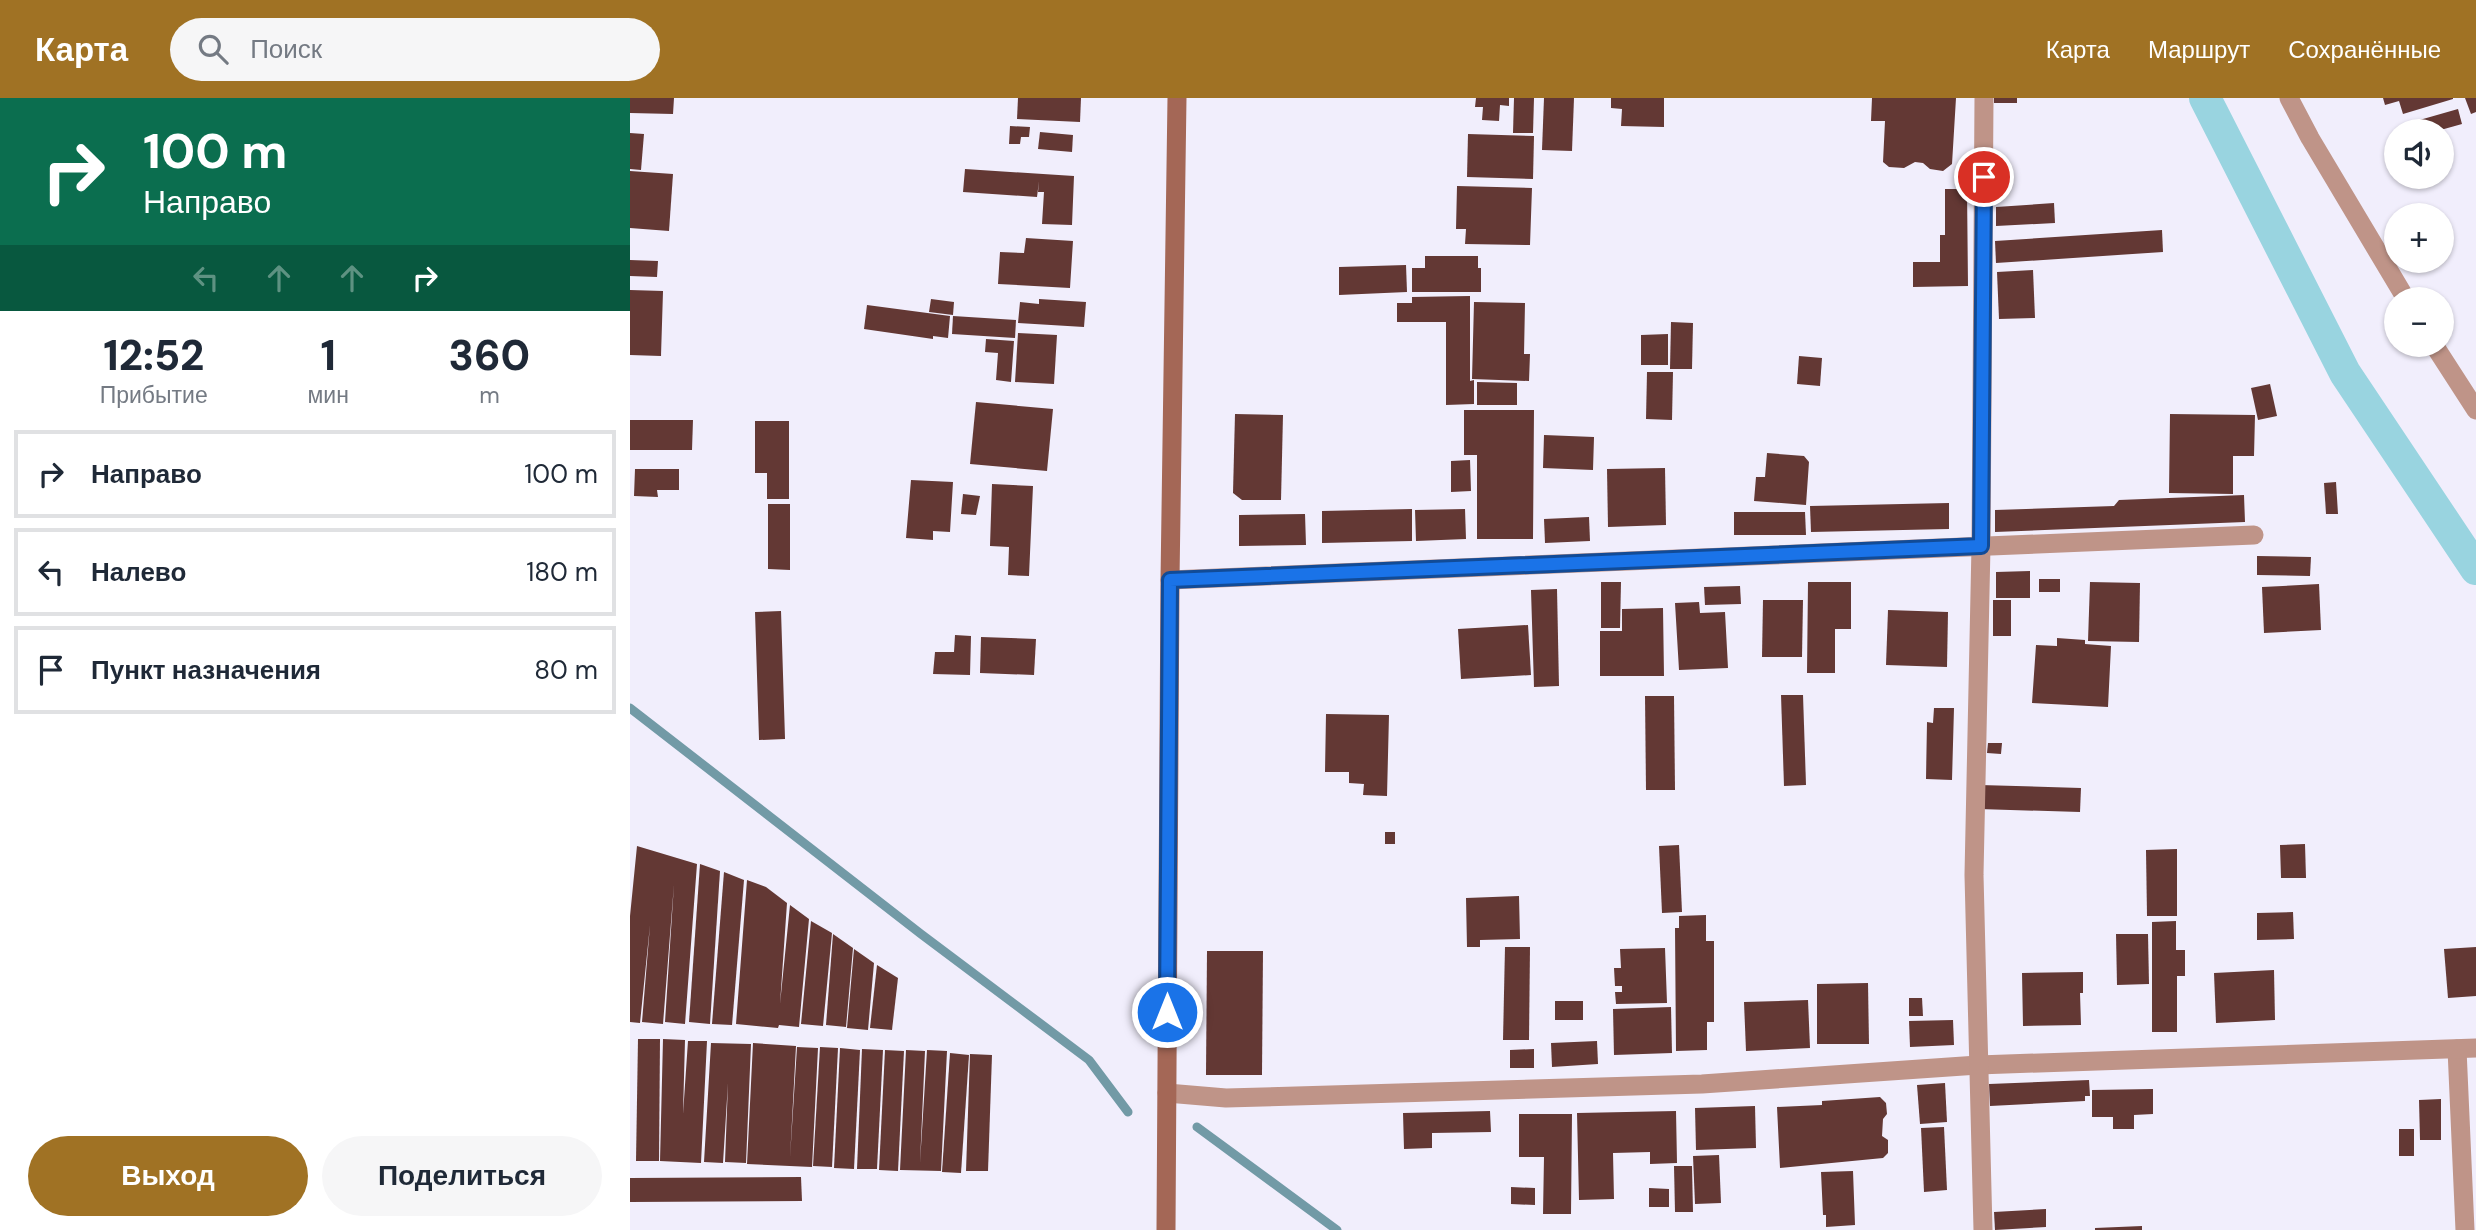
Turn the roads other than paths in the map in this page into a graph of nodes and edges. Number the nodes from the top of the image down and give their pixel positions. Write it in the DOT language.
graph roads {
  1 [pos="1177,98"];
  2 [pos="1984,98"];
  3 [pos="2289,98"];
  4 [pos="2399,287"];
  5 [pos="2442,357"];
  6 [pos="2476,410"];
  7 [pos="2254,535"];
  8 [pos="1981,546"];
  9 [pos="1170,580"];
  10 [pos="2466,1048"];
  11 [pos="1978,1065"];
  12 [pos="1167,1093"];
  13 [pos="1166,1230"];
  14 [pos="1983,1230"];
  15 [pos="2465,1230"];
  1 -- 9 [label="main road"];
  2 -- 8 [label="street"];
  3 -- 4 [label="street"];
  5 -- 6 [label="street"];
  7 -- 8 [label="street"];
  8 -- 9 [label="street"];
  8 -- 11 [label="street"];
  9 -- 12 [label="main road"];
  10 -- 11 [label="street"];
  10 -- 15 [label="street"];
  11 -- 12 [label="street"];
  11 -- 14 [label="street"];
  12 -- 13 [label="main road"];
}
